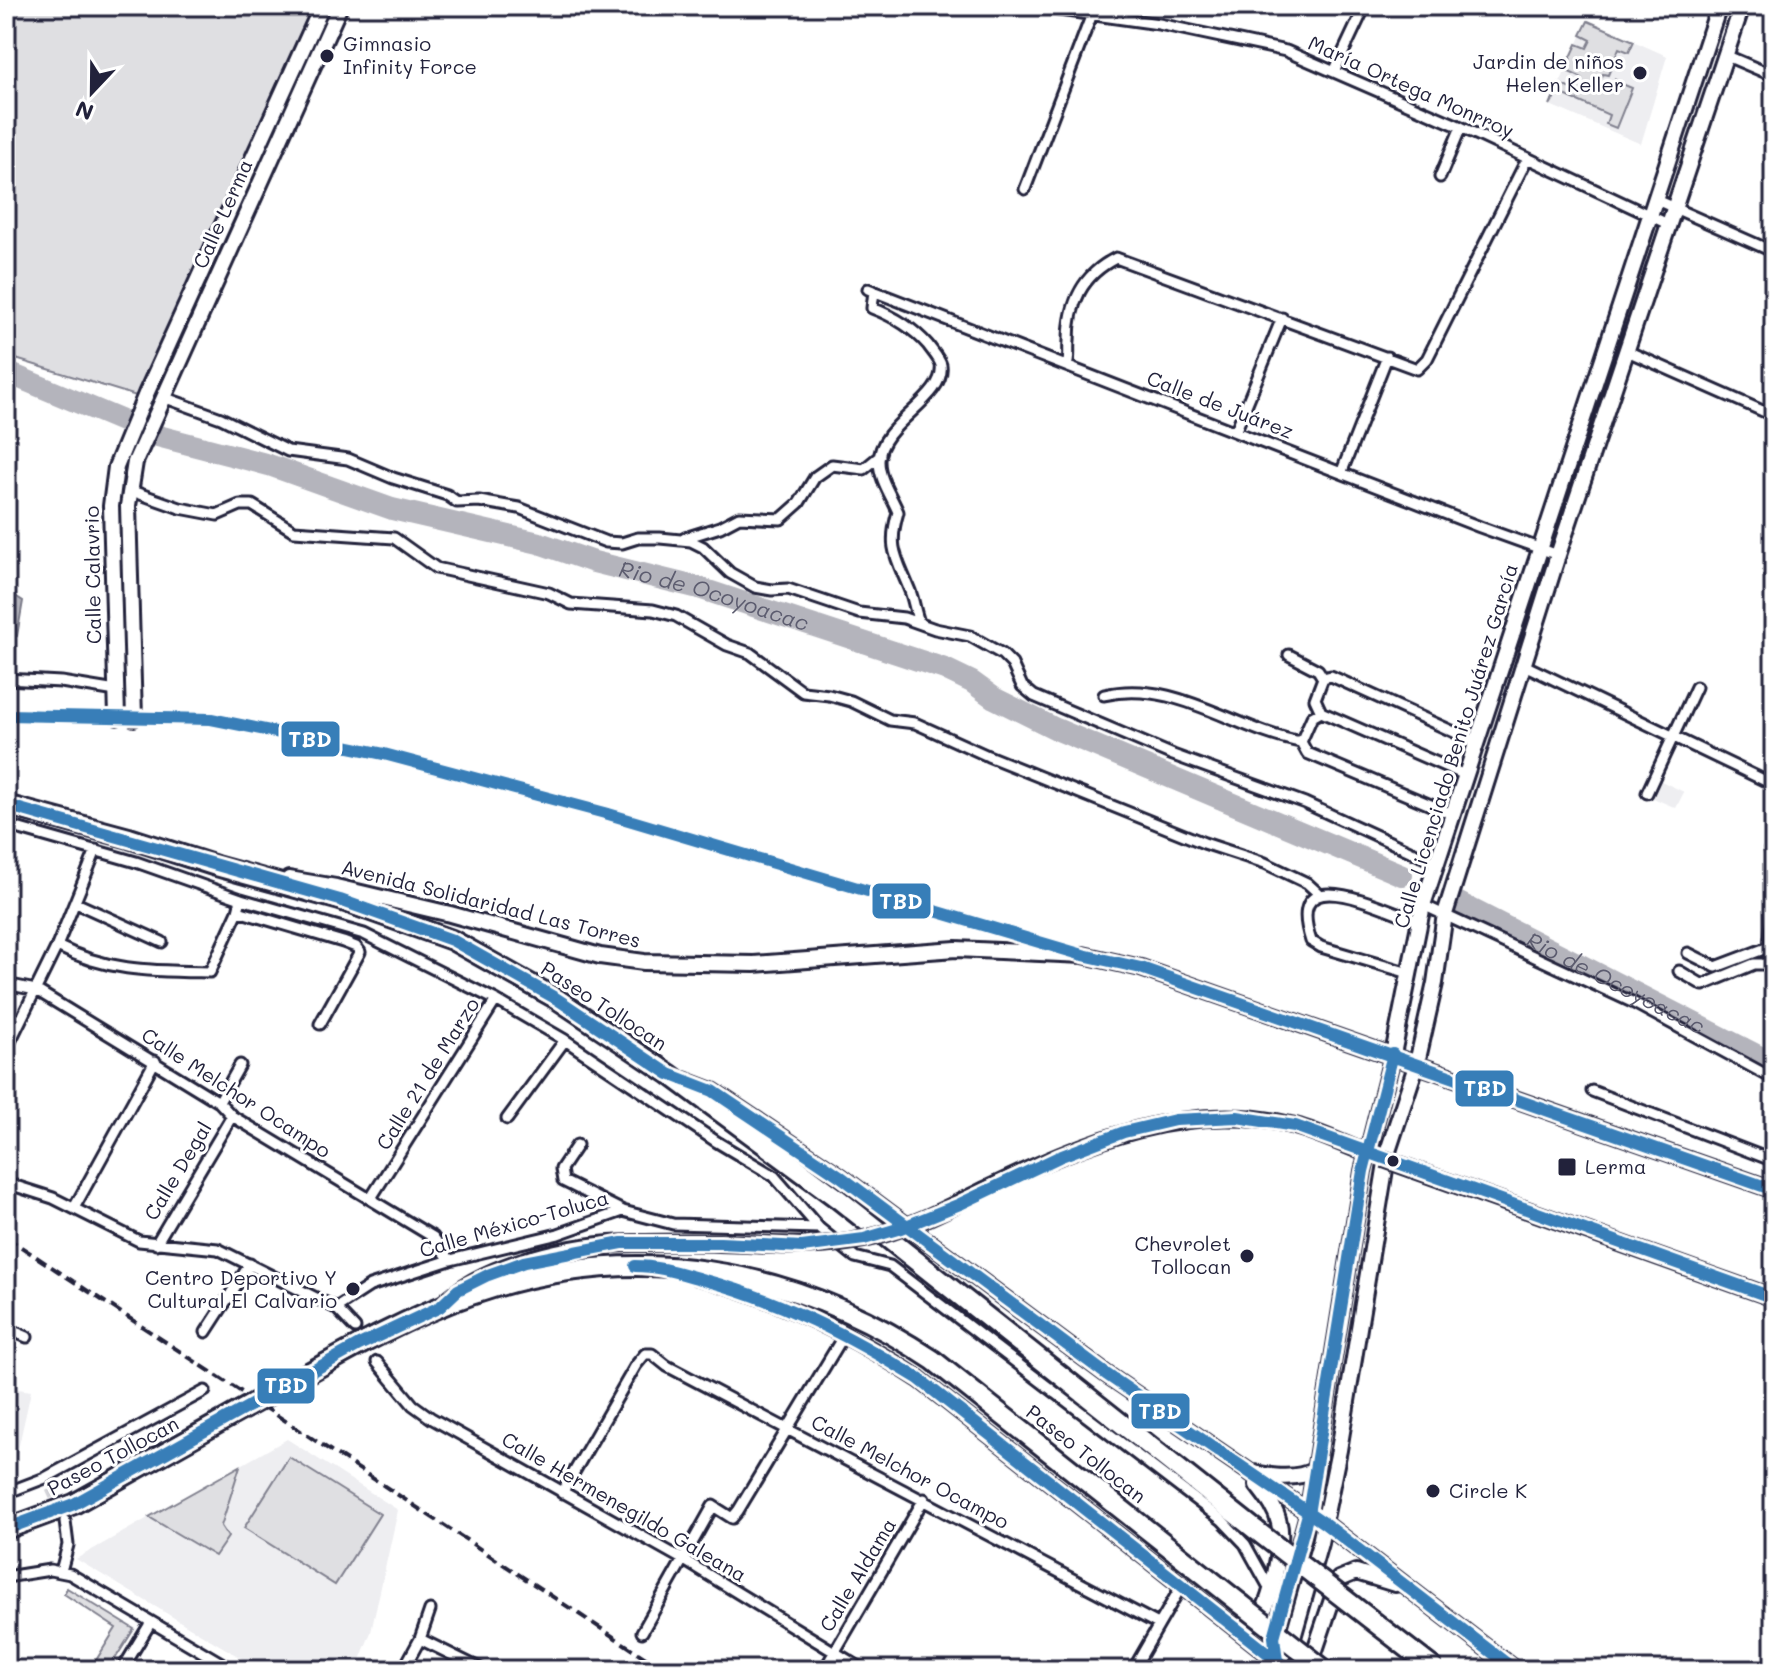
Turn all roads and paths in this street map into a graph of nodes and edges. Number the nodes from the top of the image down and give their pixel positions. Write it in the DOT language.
graph roads {
  1 [pos="322,6"];
  2 [pos="340,6"];
  3 [pos="1031,6"];
  4 [pos="1365,6"];
  5 [pos="1719,6"];
  6 [pos="1742,6"];
  7 [pos="1092,14"];
  8 [pos="1727,56"];
  9 [pos="1334,72"];
  10 [pos="1774,76"];
  11 [pos="1461,127"];
  12 [pos="1527,159"];
  13 [pos="1440,177"];
  14 [pos="1025,189"];
  15 [pos="1654,199"];
  16 [pos="231,204"];
  17 [pos="1676,208"];
  18 [pos="246,210"];
  19 [pos="1650,215"];
  20 [pos="1670,225"];
  21 [pos="1774,252"];
  22 [pos="1282,318"];
  23 [pos="1627,351"];
  24 [pos="1387,357"];
  25 [pos="1067,366"];
  26 [pos="163,397"];
  27 [pos="1774,416"];
  28 [pos="1236,430"];
  29 [pos="128,433"];
  30 [pos="144,439"];
  31 [pos="880,456"];
  32 [pos="1342,471"];
  33 [pos="129,490"];
  34 [pos="682,539"];
  35 [pos="1539,548"];
  36 [pos="1558,555"];
  37 [pos="919,622"];
  38 [pos="1289,655"];
  39 [pos="1524,665"];
  40 [pos="1323,678"];
  41 [pos="6,679"];
  42 [pos="1696,687"];
  43 [pos="116,691"];
  44 [pos="1104,695"];
  45 [pos="1321,712"];
  46 [pos="6,715"];
  47 [pos="117,717"];
  48 [pos="134,718"];
  49 [pos="1673,736"];
  50 [pos="1301,742"];
  51 [pos="1476,742"];
  52 [pos="1465,775"];
  53 [pos="1774,785"];
  54 [pos="1647,793"];
  55 [pos="6,805"];
  56 [pos="1452,814"];
  57 [pos="6,825"];
  58 [pos="96,850"];
  59 [pos="1436,863"];
  60 [pos="216,866"];
  61 [pos="1319,894"];
  62 [pos="241,899"];
  63 [pos="76,903"];
  64 [pos="1423,905"];
  65 [pos="1774,909"];
  66 [pos="238,911"];
  67 [pos="1445,914"];
  68 [pos="1419,921"];
  69 [pos="162,942"];
  70 [pos="57,946"];
  71 [pos="1772,948"];
  72 [pos="1688,953"];
  73 [pos="1083,955"];
  74 [pos="1774,964"];
  75 [pos="1679,971"];
  76 [pos="1409,973"];
  77 [pos="6,984"];
  78 [pos="36,990"];
  79 [pos="496,1000"];
  80 [pos="320,1024"];
  81 [pos="565,1040"];
  82 [pos="6,1050"];
  83 [pos="1393,1054"];
  84 [pos="155,1061"];
  85 [pos="1417,1063"];
  86 [pos="240,1065"];
  87 [pos="669,1074"];
  88 [pos="1774,1079"];
  89 [pos="1592,1091"];
  90 [pos="219,1102"];
  91 [pos="232,1116"];
  92 [pos="507,1119"];
  93 [pos="577,1145"];
  94 [pos="1774,1161"];
  95 [pos="6,1183"];
  96 [pos="1774,1190"];
  97 [pos="371,1198"];
  98 [pos="74,1208"];
  99 [pos="623,1211"];
  100 [pos="819,1228"];
  101 [pos="156,1244"];
  102 [pos="450,1260"];
  103 [pos="250,1264"];
  104 [pos="648,1265"];
  105 [pos="1774,1298"];
  106 [pos="440,1307"];
  107 [pos="336,1308"];
  108 [pos="6,1328"];
  109 [pos="355,1328"];
  110 [pos="206,1332"];
  111 [pos="844,1335"];
  112 [pos="27,1337"];
  113 [pos="377,1362"];
  114 [pos="205,1391"];
  115 [pos="790,1429"];
  116 [pos="1315,1470"];
  117 [pos="1246,1472"];
  118 [pos="45,1478"];
  119 [pos="50,1489"];
  120 [pos="6,1493"];
  121 [pos="562,1493"];
  122 [pos="924,1499"];
  123 [pos="1308,1514"];
  124 [pos="65,1521"];
  125 [pos="1324,1523"];
  126 [pos="6,1529"];
  127 [pos="684,1560"];
  128 [pos="65,1573"];
  129 [pos="7,1578"];
  130 [pos="1182,1585"];
  131 [pos="1407,1588"];
  132 [pos="1270,1589"];
  133 [pos="430,1610"];
  134 [pos="151,1622"];
  135 [pos="1158,1624"];
  136 [pos="1233,1626"];
  137 [pos="642,1632"];
  138 [pos="420,1639"];
  139 [pos="834,1651"];
  140 [pos="1280,1667"];
  141 [pos="122,1670"];
  142 [pos="233,1670"];
  143 [pos="403,1670"];
  144 [pos="483,1670"];
  145 [pos="824,1670"];
  146 [pos="864,1670"];
  147 [pos="1133,1670"];
  148 [pos="1311,1670"];
  149 [pos="1325,1670"];
  150 [pos="1436,1670"];
  151 [pos="1515,1670"];
  1 -- 16 [label="main road, Calle Lerma"];
  2 -- 18 [label="main road, Calle Lerma"];
  3 -- 7 [label="street, María Ortega Monrroy"];
  4 -- 9 [label="street"];
  5 -- 15 [label="main road, Calle Licenciado Benito Juárez García"];
  6 -- 8 [label="main road, Calle Licenciado Benito Juárez García"];
  7 -- 9 [label="street, María Ortega Monrroy"];
  7 -- 14 [label="street"];
  8 -- 10 [label="street"];
  8 -- 17 [label="main road, Calle Licenciado Benito Juárez García"];
  9 -- 11 [label="street, María Ortega Monrroy"];
  11 -- 12 [label="street, María Ortega Monrroy"];
  11 -- 13 [label="street"];
  12 -- 19 [label="street, María Ortega Monrroy"];
  12 -- 24 [label="street"];
  15 -- 17 [label="street"];
  15 -- 19 [label="main road, Calle Licenciado Benito Juárez García"];
  16 -- 18 [label="main road"];
  16 -- 29 [label="main road, Calle Lerma"];
  17 -- 20 [label="main road, Calle Licenciado Benito Juárez García"];
  17 -- 21 [label="street"];
  18 -- 26 [label="main road, Calle Lerma"];
  19 -- 20 [label="street, María Ortega Monrroy"];
  19 -- 35 [label="main road, Calle Licenciado Benito Juárez García"];
  20 -- 23 [label="main road, Calle Licenciado Benito Juárez García"];
  22 -- 24 [label="street"];
  22 -- 25 [label="street"];
  22 -- 28 [label="street"];
  23 -- 27 [label="street"];
  23 -- 36 [label="main road, Calle Licenciado Benito Juárez García"];
  24 -- 32 [label="street"];
  25 -- 28 [label="street, Calle de Juárez"];
  25 -- 31 [label="street, Calle de Juárez"];
  26 -- 30 [label="main road, Calle Lerma"];
  26 -- 34 [label="street"];
  28 -- 32 [label="street, Calle de Juárez"];
  29 -- 43 [label="main road, Calle Calavrio"];
  30 -- 33 [label="main road, Calle Calavrio"];
  31 -- 34 [label="street"];
  31 -- 37 [label="street"];
  32 -- 35 [label="street, Calle de Juárez"];
  33 -- 48 [label="main road, Calle Calavrio"];
  33 -- 61 [label="street"];
  34 -- 37 [label="street"];
  35 -- 36 [label="street, Calle de Juárez"];
  35 -- 51 [label="main road, Calle Licenciado Benito Juárez García"];
  36 -- 39 [label="main road, Calle Licenciado Benito Juárez García"];
  37 -- 59 [label="street"];
  38 -- 40 [label="street"];
  39 -- 49 [label="street"];
  39 -- 67 [label="main road, Calle Licenciado Benito Juárez García"];
  40 -- 45 [label="street"];
  40 -- 51 [label="street"];
  41 -- 43 [label="street"];
  42 -- 49 [label="street"];
  43 -- 47 [label="main road, Calle Calavrio"];
  44 -- 50 [label="street"];
  45 -- 50 [label="street"];
  45 -- 52 [label="street"];
  46 -- 47 [label="street"];
  47 -- 48 [label="street"];
  48 -- 73 [label="street"];
  49 -- 53 [label="street"];
  49 -- 54 [label="street"];
  50 -- 56 [label="street"];
  51 -- 52 [label="main road, Calle Licenciado Benito Juárez García"];
  52 -- 56 [label="main road, Calle Licenciado Benito Juárez García"];
  55 -- 60 [label="highway, Paseo Tollocan"];
  56 -- 59 [label="main road, Calle Licenciado Benito Juárez García"];
  57 -- 58 [label="street, Calle 21 de Marzo"];
  58 -- 62 [label="street, Calle 21 de Marzo"];
  58 -- 63 [label="street"];
  59 -- 64 [label="main road, Calle Licenciado Benito Juárez García"];
  60 -- 73 [label="main road, Avenida Solidaridad Las Torres"];
  60 -- 87 [label="highway, Paseo Tollocan"];
  61 -- 68 [label="street"];
  61 -- 76 [label="street"];
  62 -- 66 [label="street"];
  62 -- 79 [label="street, Calle 21 de Marzo"];
  63 -- 69 [label="street"];
  63 -- 70 [label="street"];
  64 -- 67 [label="street"];
  64 -- 68 [label="main road, Calle Licenciado Benito Juárez García"];
  65 -- 71 [label="street"];
  66 -- 70 [label="street"];
  66 -- 80 [label="street"];
  67 -- 85 [label="main road, Calle Licenciado Benito Juárez García"];
  67 -- 88 [label="street"];
  68 -- 76 [label="main road, Calle Licenciado Benito Juárez García"];
  70 -- 78 [label="street"];
  71 -- 72 [label="street"];
  73 -- 83 [label="main road, Avenida Solidaridad Las Torres"];
  74 -- 75 [label="street"];
  76 -- 83 [label="main road, Calle Licenciado Benito Juárez García"];
  77 -- 78 [label="street, Calle Melchor Ocampo"];
  78 -- 82 [label="street"];
  78 -- 84 [label="street, Calle Melchor Ocampo"];
  79 -- 81 [label="street"];
  79 -- 97 [label="street, Calle 21 de Marzo"];
  81 -- 92 [label="street"];
  81 -- 100 [label="street"];
  83 -- 85 [label="main road, Avenida Solidaridad Las Torres"];
  83 -- 116 [label="main road, Calle Licenciado Benito Juárez García"];
  84 -- 90 [label="street, Calle Melchor Ocampo"];
  84 -- 98 [label="street"];
  85 -- 96 [label="main road, Avenida Solidaridad Las Torres"];
  85 -- 125 [label="main road, Calle Licenciado Benito Juárez García"];
  86 -- 90 [label="street"];
  87 -- 117 [label="main road"];
  87 -- 150 [label="highway, Paseo Tollocan, bridge"];
  89 -- 94 [label="street"];
  90 -- 91 [label="street, Calle Melchor Ocampo"];
  91 -- 97 [label="street, Calle Melchor Ocampo"];
  91 -- 101 [label="street, Calle Degal"];
  93 -- 99 [label="street"];
  95 -- 98 [label="street"];
  97 -- 102 [label="street, Calle Melchor Ocampo"];
  98 -- 101 [label="street"];
  99 -- 100 [label="street, Calle México-Toluca"];
  99 -- 102 [label="street, Calle México-Toluca"];
  100 -- 132 [label="street"];
  101 -- 103 [label="street"];
  102 -- 107 [label="street, Calle México-Toluca"];
  103 -- 107 [label="street"];
  103 -- 110 [label="street"];
  104 -- 106 [label="highway, Paseo Tollocan"];
  104 -- 111 [label="main road"];
  104 -- 149 [label="highway, Paseo Tollocan, bridge"];
  105 -- 106 [label="main road, bridge"];
  106 -- 126 [label="highway, Paseo Tollocan, bridge"];
  107 -- 109 [label="street"];
  108 -- 112 [label="street"];
  111 -- 115 [label="street"];
  111 -- 130 [label="main road"];
  113 -- 121 [label="street, Calle Hermenegildo Galeana"];
  114 -- 118 [label="street"];
  115 -- 121 [label="street, Calle Melchor Ocampo"];
  115 -- 122 [label="street, Calle Melchor Ocampo"];
  115 -- 127 [label="street"];
  116 -- 117 [label="main road"];
  116 -- 123 [label="main road, Calle Licenciado Benito Juárez García"];
  117 -- 123 [label="main road"];
  117 -- 132 [label="main road"];
  118 -- 119 [label="street"];
  118 -- 120 [label="street"];
  121 -- 127 [label="street, Calle Hermenegildo Galeana"];
  122 -- 135 [label="street, Calle Melchor Ocampo"];
  122 -- 139 [label="street, Calle Aldama"];
  123 -- 125 [label="main road"];
  123 -- 140 [label="main road, Calle Licenciado Benito Juárez García"];
  124 -- 128 [label="street"];
  125 -- 131 [label="main road"];
  125 -- 140 [label="main road, Calle Licenciado Benito Juárez García"];
  127 -- 137 [label="street"];
  127 -- 139 [label="street, Calle Hermenegildo Galeana"];
  128 -- 129 [label="street"];
  128 -- 134 [label="street"];
  130 -- 135 [label="street"];
  130 -- 136 [label="main road"];
  131 -- 148 [label="main road"];
  131 -- 151 [label="main road"];
  132 -- 136 [label="main road"];
  133 -- 138 [label="street"];
  134 -- 141 [label="street"];
  134 -- 142 [label="street"];
  135 -- 147 [label="street"];
  136 -- 140 [label="main road"];
  138 -- 143 [label="street"];
  138 -- 144 [label="street"];
  139 -- 145 [label="street, Calle Aldama"];
  139 -- 146 [label="street, Calle Hermenegildo Galeana"];
}
